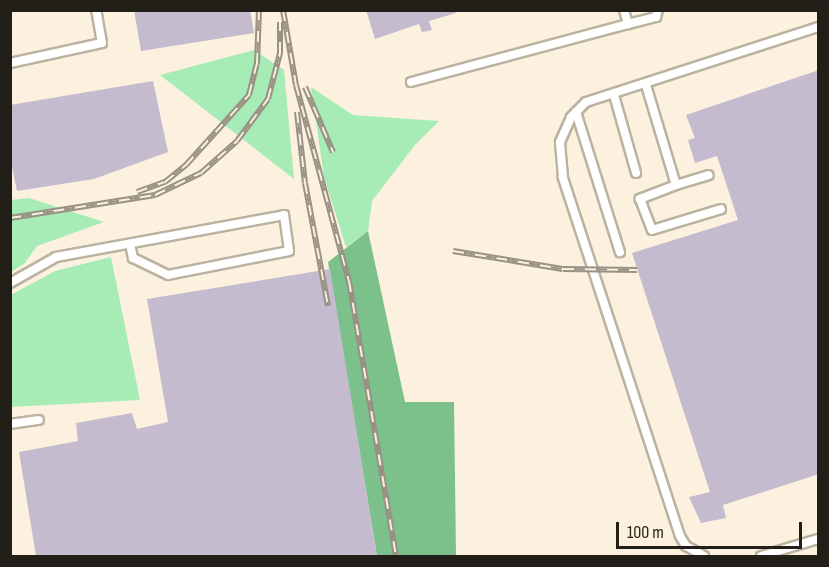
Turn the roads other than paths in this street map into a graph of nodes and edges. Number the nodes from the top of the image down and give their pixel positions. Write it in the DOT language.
graph roads {
  1 [pos="96,10"];
  2 [pos="624,10"];
  3 [pos="658,10"];
  4 [pos="628,24"];
  5 [pos="819,27"];
  6 [pos="10,63"];
  7 [pos="411,82"];
  8 [pos="646,85"];
  9 [pos="614,94"];
  10 [pos="576,112"];
  11 [pos="636,173"];
  12 [pos="708,175"];
  13 [pos="676,185"];
  14 [pos="721,209"];
  15 [pos="130,244"];
  16 [pos="620,252"];
  17 [pos="10,283"];
  18 [pos="39,420"];
  19 [pos="10,424"];
  20 [pos="819,539"];
  21 [pos="704,556"];
  22 [pos="761,556"];
  1 -- 6 [label="lane"];
  2 -- 4 [label="lane"];
  3 -- 4 [label="lane"];
  4 -- 7 [label="lane"];
  5 -- 8 [label="lane"];
  8 -- 9 [label="lane"];
  8 -- 13 [label="lane"];
  9 -- 10 [label="lane"];
  9 -- 11 [label="lane"];
  10 -- 16 [label="lane"];
  10 -- 21 [label="lane"];
  12 -- 13 [label="lane"];
  13 -- 14 [label="lane"];
  15 -- 15 [label="lane"];
  15 -- 17 [label="lane"];
  18 -- 19 [label="lane"];
  20 -- 22 [label="lane"];
}
